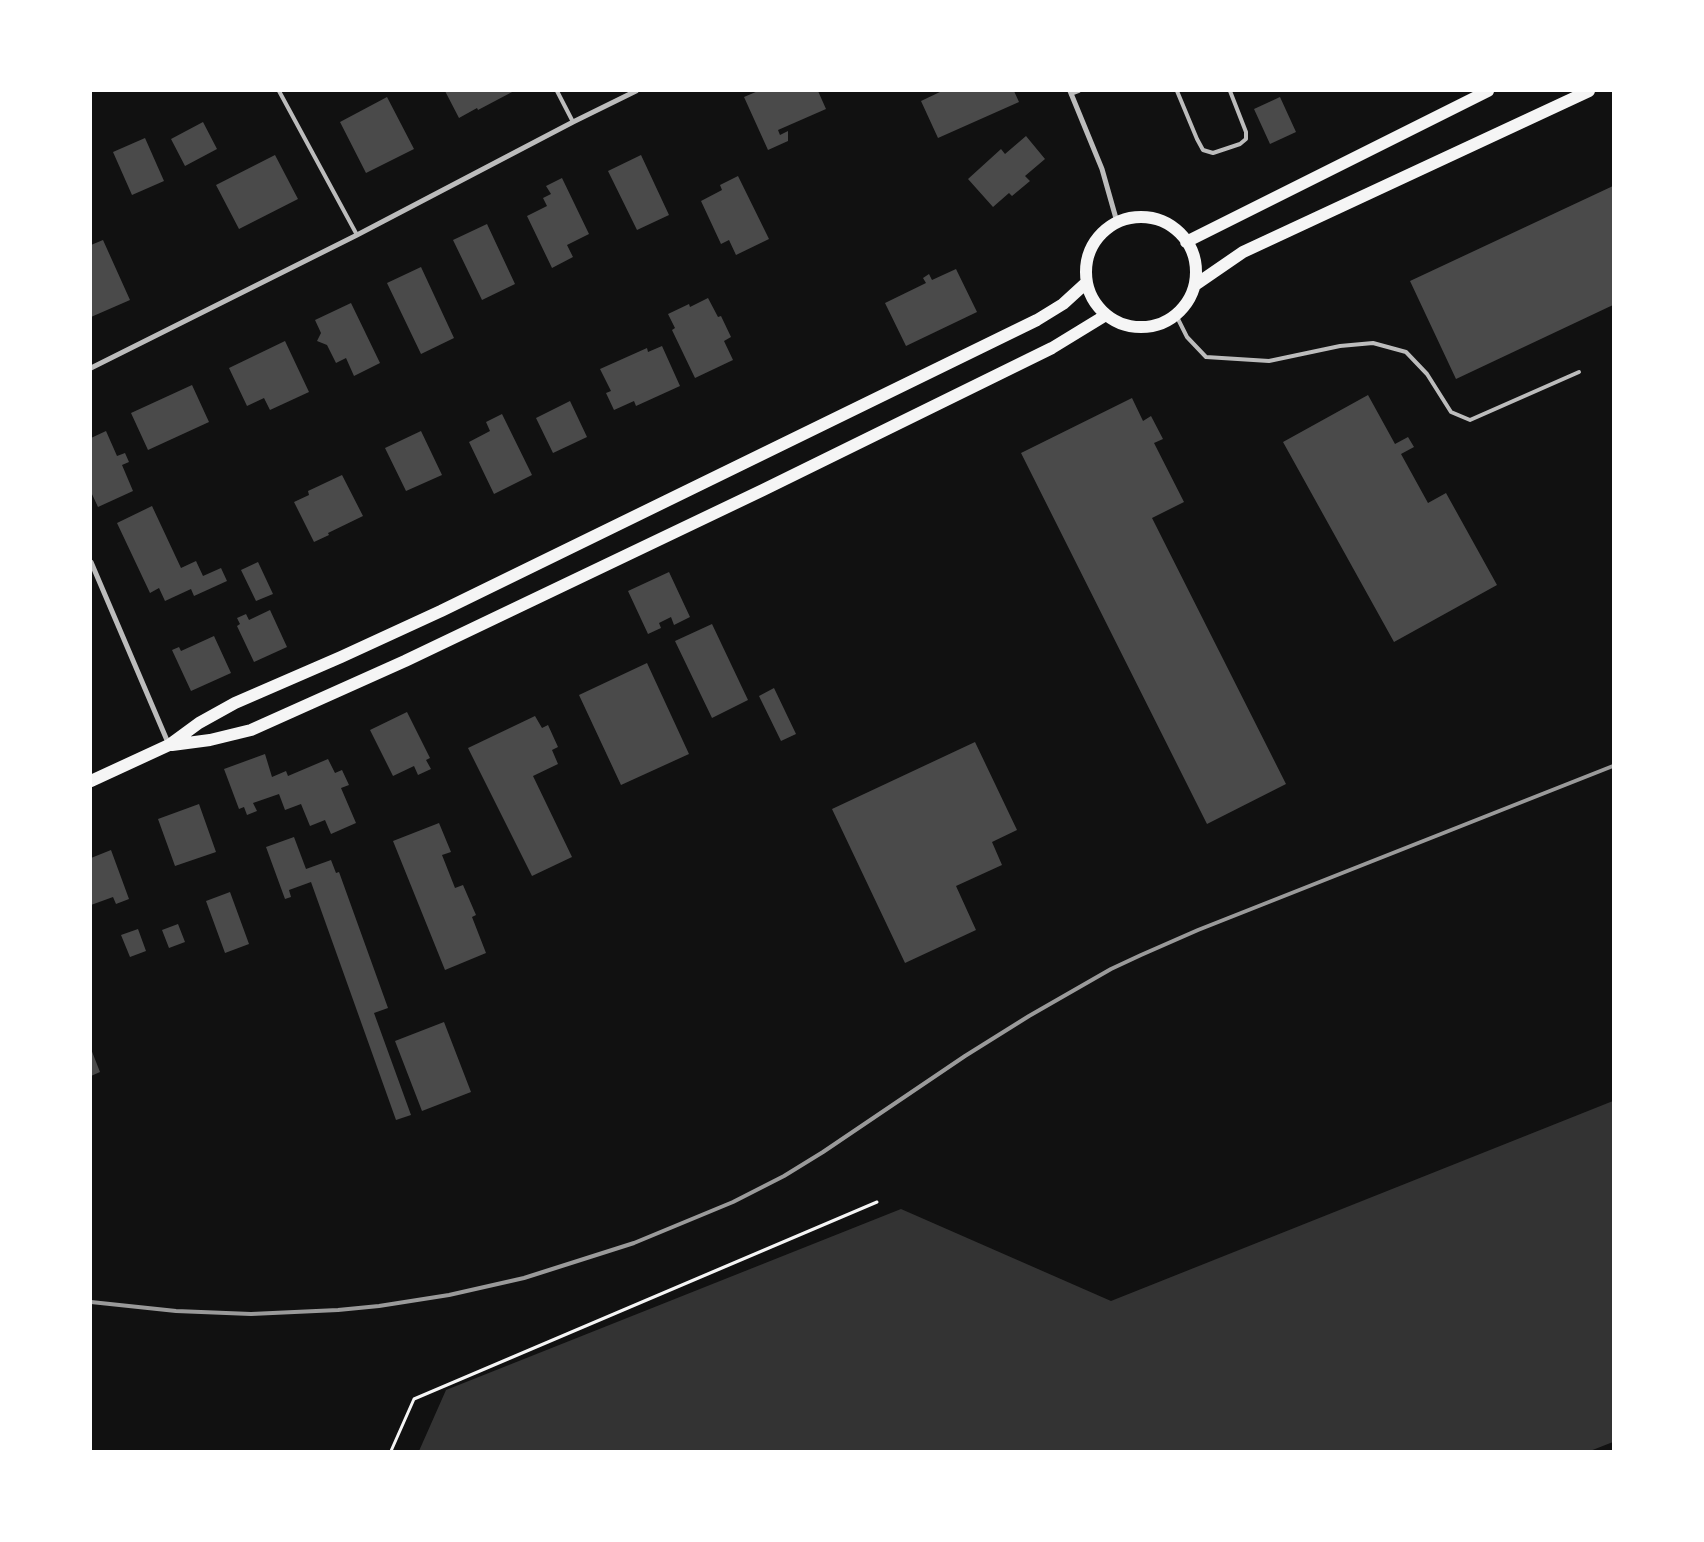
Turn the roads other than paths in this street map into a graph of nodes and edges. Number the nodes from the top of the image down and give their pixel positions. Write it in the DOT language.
graph roads {
  1 [pos="279,91"];
  2 [pos="557,91"];
  3 [pos="636,91"];
  4 [pos="1079,91"];
  5 [pos="1178,91"];
  6 [pos="1230,91"];
  7 [pos="1488,91"];
  8 [pos="1589,91"];
  9 [pos="1071,93"];
  10 [pos="573,122"];
  11 [pos="1117,222"];
  12 [pos="357,235"];
  13 [pos="1186,242"];
  14 [pos="1086,283"];
  15 [pos="1195,285"];
  16 [pos="1106,315"];
  17 [pos="1176,315"];
  18 [pos="91,368"];
  19 [pos="1579,372"];
  20 [pos="91,562"];
  21 [pos="169,745"];
  22 [pos="91,781"];
  1 -- 12 [label="lane"];
  2 -- 10 [label="lane"];
  3 -- 10 [label="street"];
  4 -- 9 [label="lane"];
  5 -- 6 [label="lane"];
  7 -- 13 [label="main road"];
  8 -- 15 [label="main road"];
  9 -- 11 [label="street"];
  10 -- 12 [label="street"];
  11 -- 13 [label="main road"];
  11 -- 14 [label="main road"];
  12 -- 18 [label="street"];
  13 -- 15 [label="main road"];
  14 -- 16 [label="main road"];
  14 -- 21 [label="main road"];
  15 -- 17 [label="main road"];
  16 -- 17 [label="main road"];
  16 -- 21 [label="main road"];
  17 -- 19 [label="lane"];
  20 -- 21 [label="street"];
  21 -- 22 [label="main road"];
}
